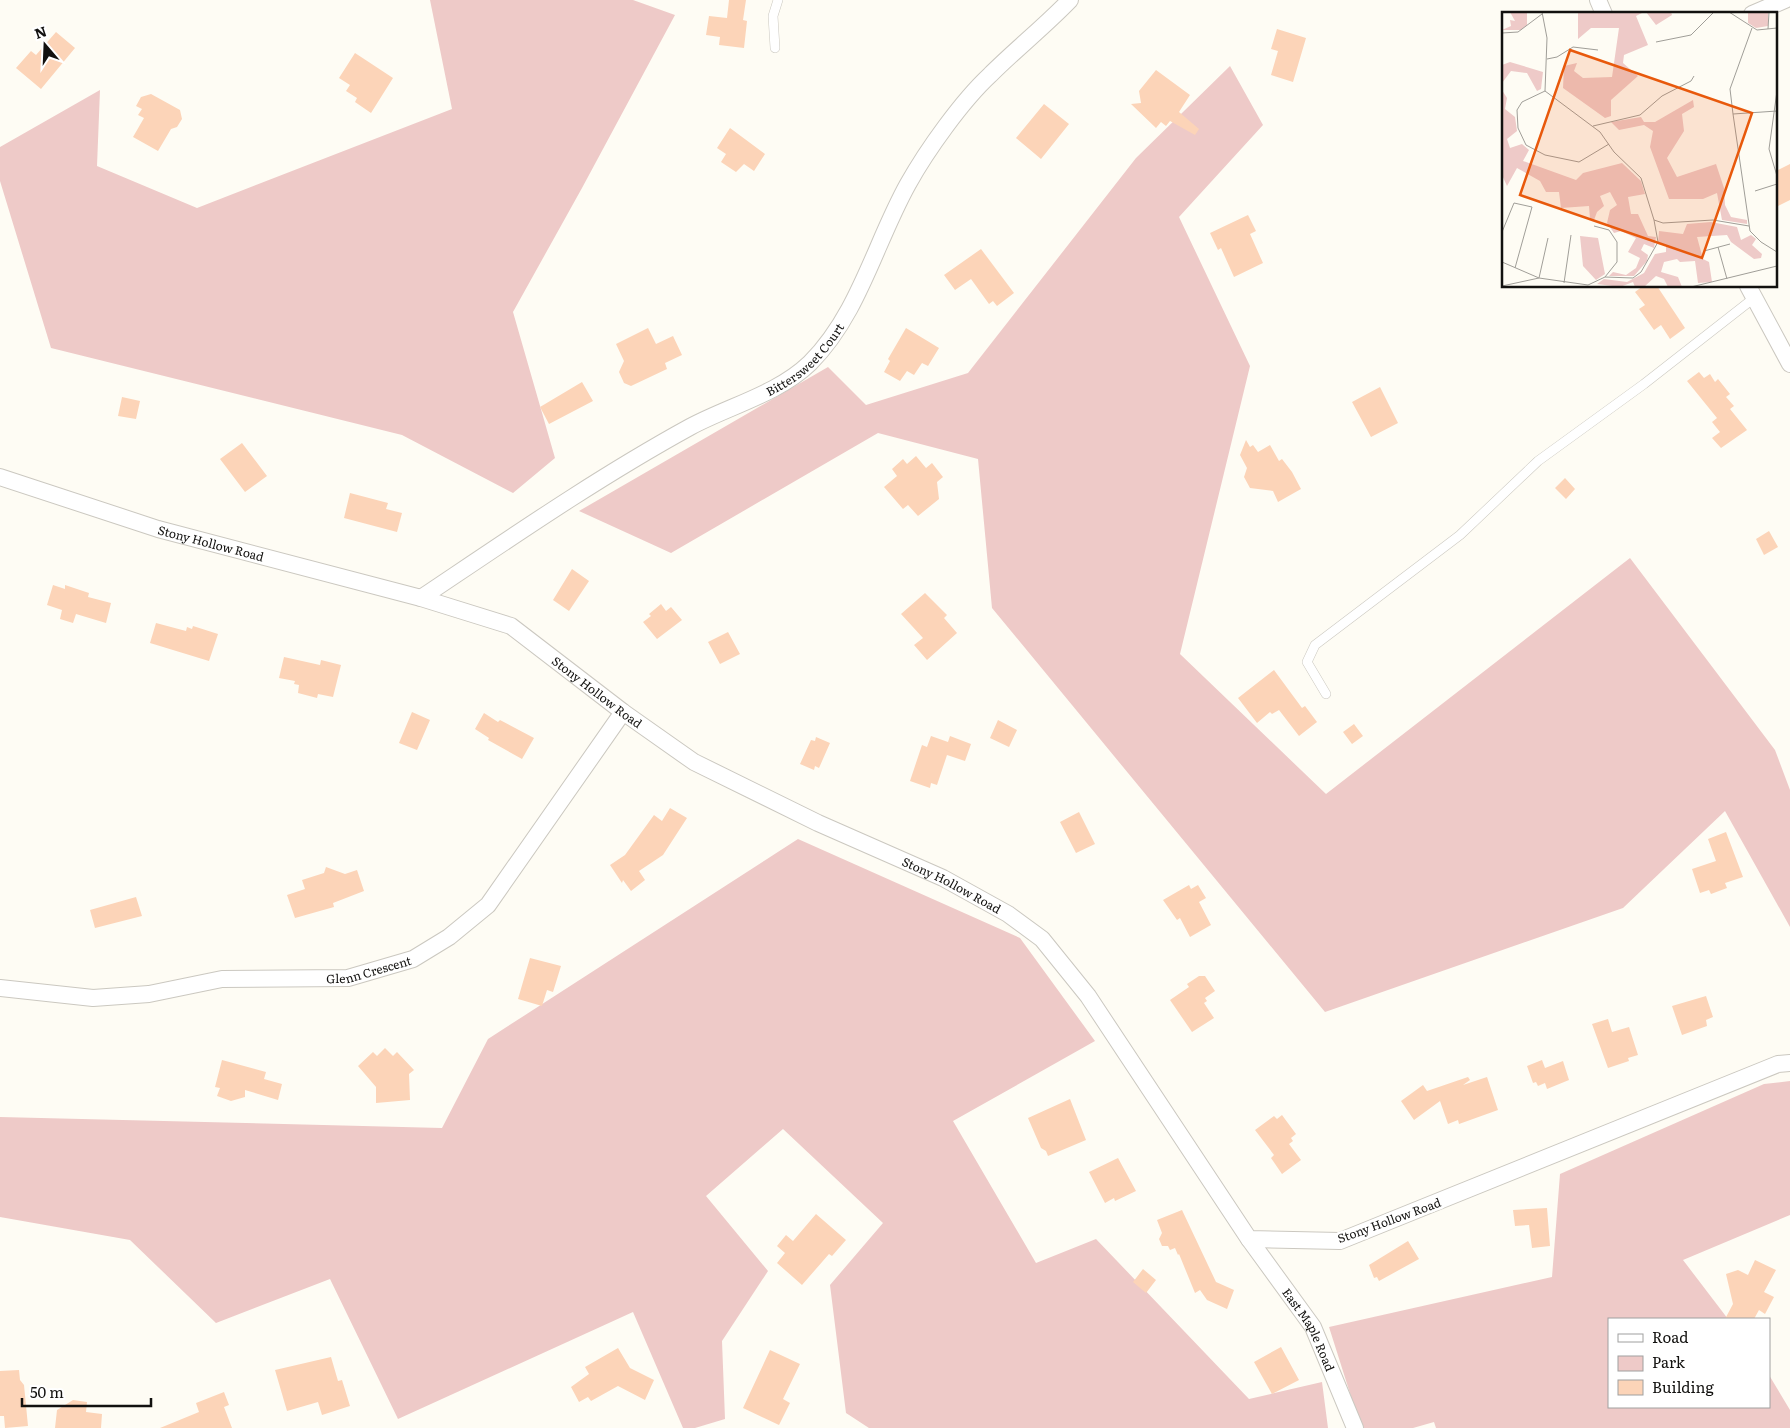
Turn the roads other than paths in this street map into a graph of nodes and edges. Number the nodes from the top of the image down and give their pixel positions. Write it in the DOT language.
graph roads {
  1 [pos="778,0"];
  2 [pos="1070,0"];
  3 [pos="1598,0"];
  4 [pos="1785,0"];
  5 [pos="1603,12"];
  6 [pos="1757,12"];
  7 [pos="775,48"];
  8 [pos="1751,292"];
  9 [pos="1790,364"];
  10 [pos="0,477"];
  11 [pos="421,598"];
  12 [pos="1326,694"];
  13 [pos="622,712"];
  14 [pos="0,988"];
  15 [pos="1790,1063"];
  16 [pos="1249,1239"];
  17 [pos="1355,1428"];
  1 -- 7 [label="lane"];
  2 -- 11 [label="street, Bittersweet Court"];
  3 -- 5 [label="street"];
  4 -- 6 [label="street"];
  8 -- 9 [label="street"];
  8 -- 12 [label="lane"];
  10 -- 11 [label="street, Stony Hollow Road"];
  11 -- 13 [label="street, Stony Hollow Road"];
  13 -- 14 [label="street, Glenn Crescent"];
  13 -- 16 [label="street, Stony Hollow Road"];
  15 -- 16 [label="street, Stony Hollow Road"];
  16 -- 17 [label="street, East Maple Road"];
}
